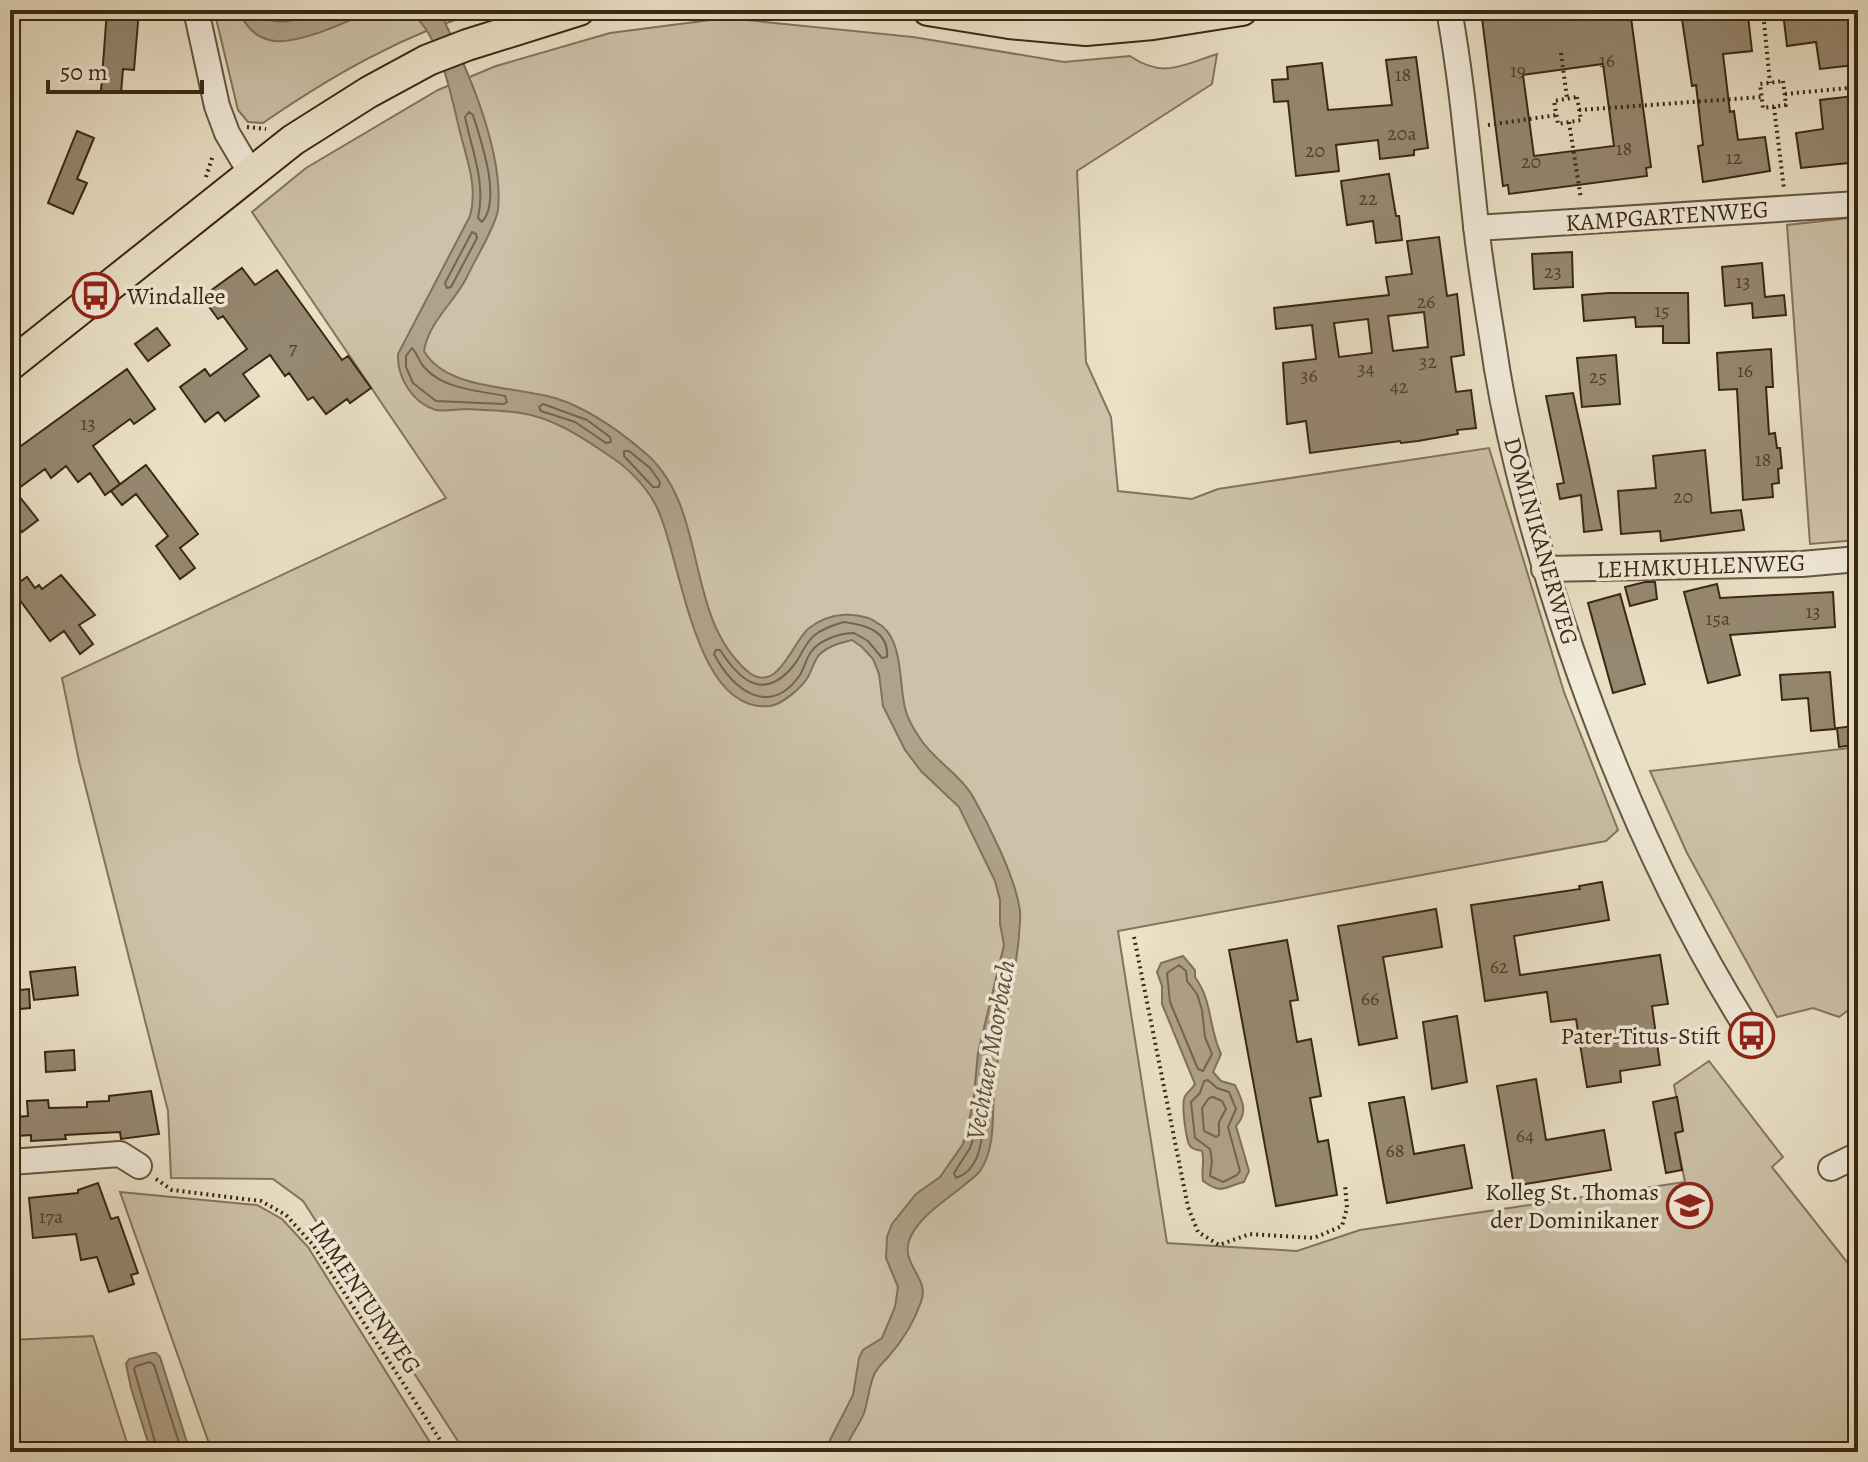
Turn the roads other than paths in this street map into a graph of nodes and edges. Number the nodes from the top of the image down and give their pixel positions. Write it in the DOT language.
graph roads {
  1 [pos="196,10"];
  2 [pos="579,10"];
  3 [pos="928,10"];
  4 [pos="1242,10"];
  5 [pos="1449,10"];
  6 [pos="250,172"];
  7 [pos="1858,204"];
  8 [pos="1476,228"];
  9 [pos="10,365"];
  10 [pos="1858,559"];
  11 [pos="1544,569"];
  12 [pos="1752,1036"];
  13 [pos="1858,1155"];
  14 [pos="10,1162"];
  15 [pos="139,1166"];
  16 [pos="1831,1168"];
  1 -- 6 [label="street"];
  2 -- 6 [label="main road"];
  3 -- 4 [label="main road"];
  5 -- 8 [label="street, DOMINIKANERWEG"];
  6 -- 9 [label="main road"];
  7 -- 8 [label="street, KAMPGARTENWEG"];
  8 -- 11 [label="street, DOMINIKANERWEG"];
  10 -- 11 [label="street, LEHMKUHLENWEG"];
  11 -- 12 [label="street, DOMINIKANERWEG"];
  13 -- 16 [label="street"];
  14 -- 15 [label="street"];
}
